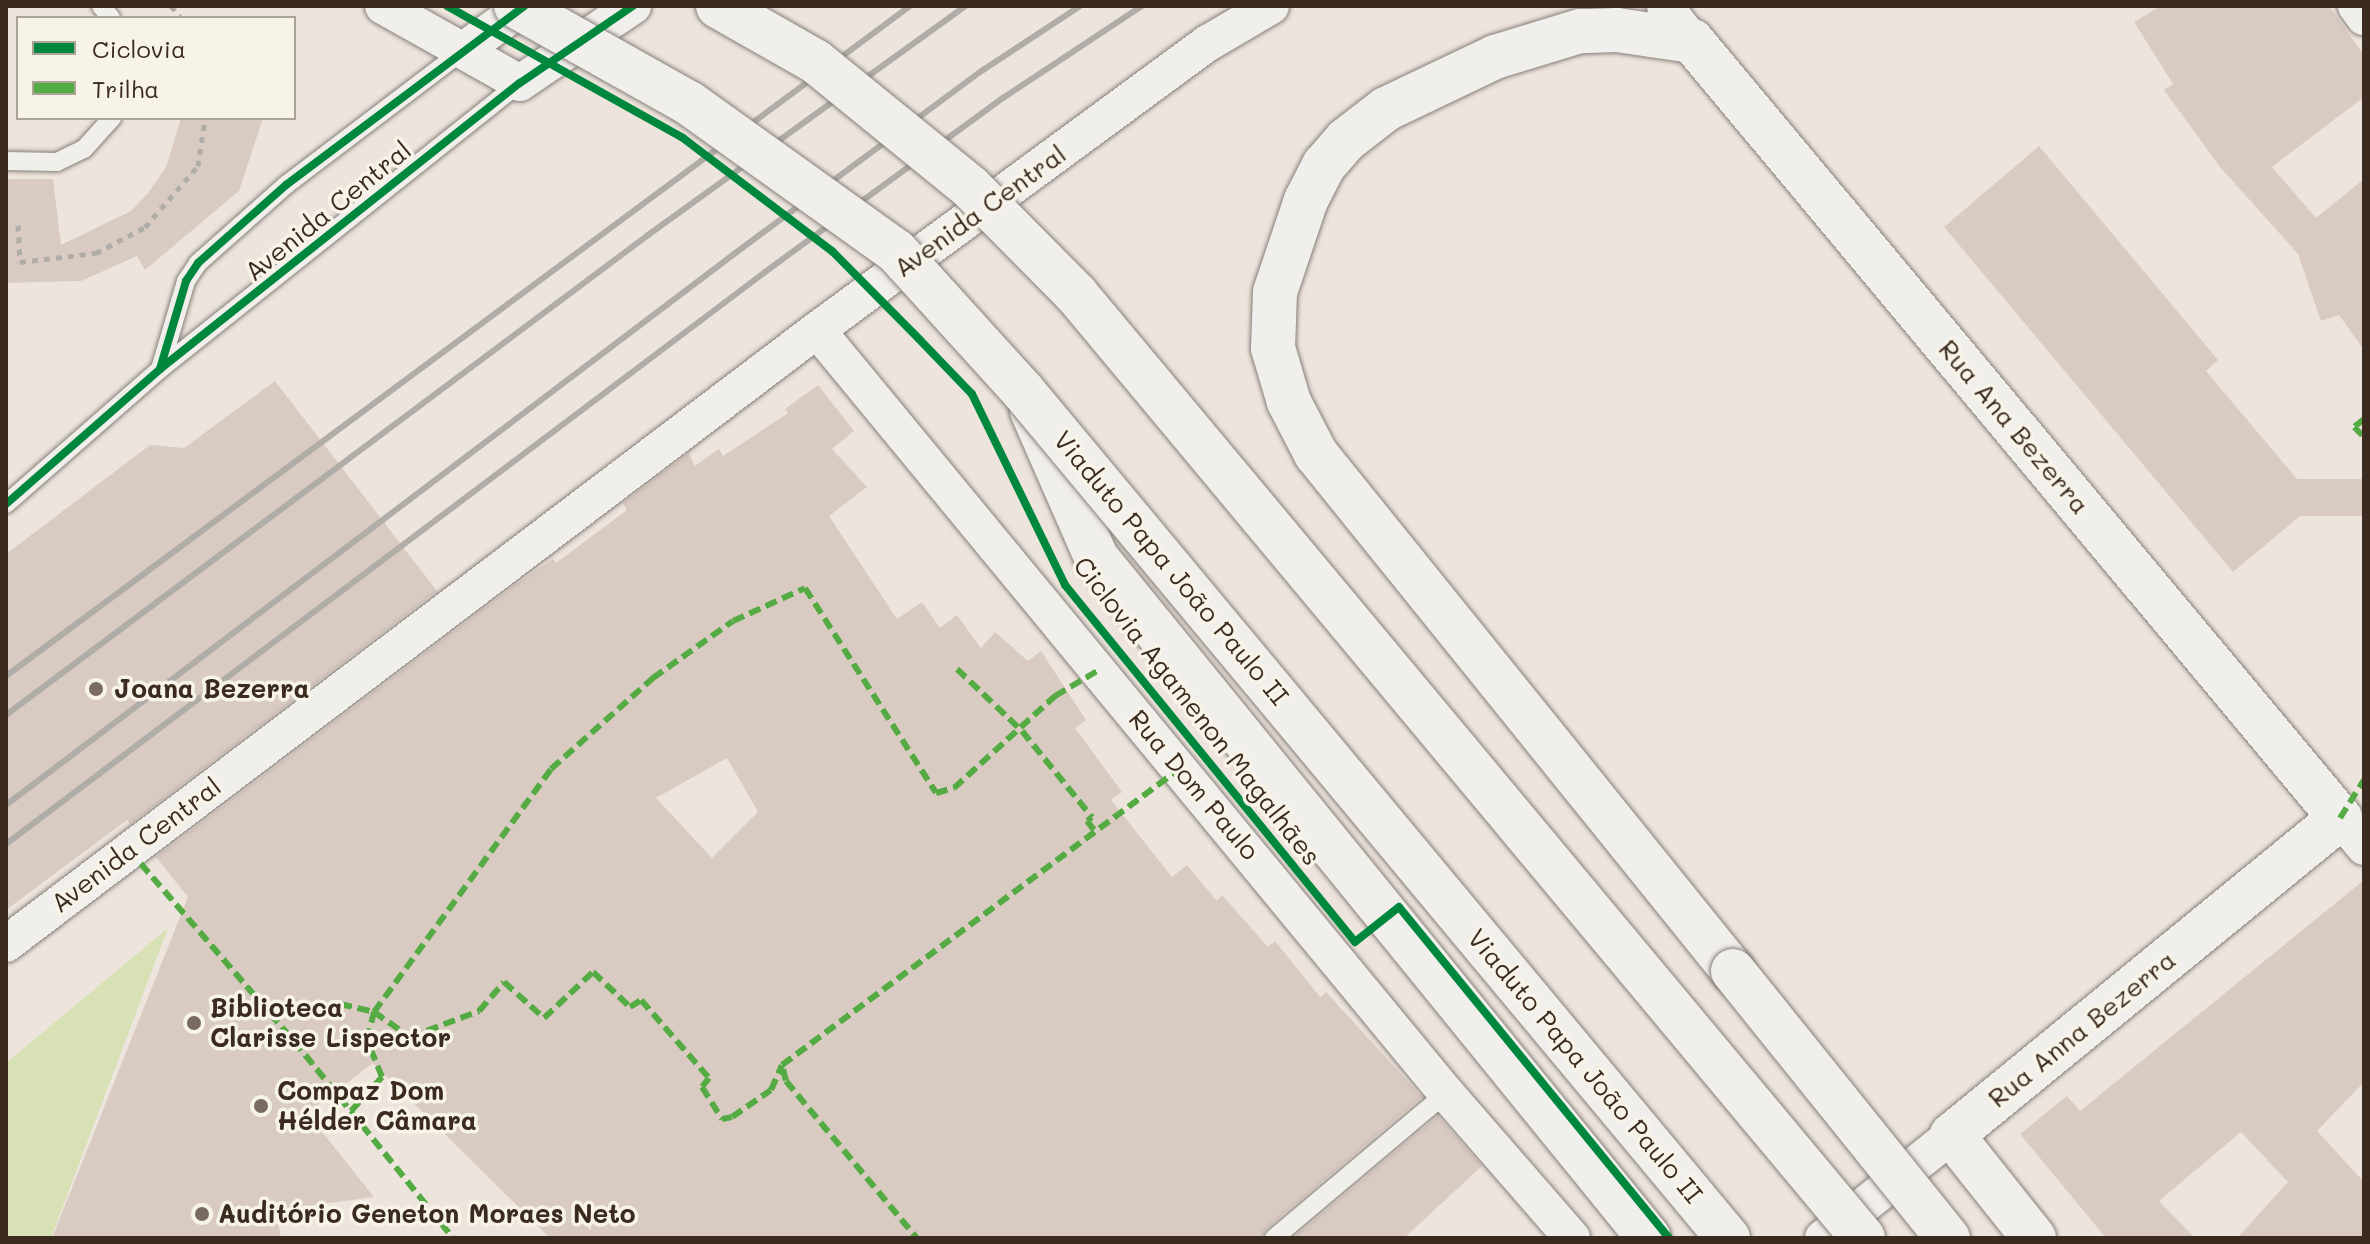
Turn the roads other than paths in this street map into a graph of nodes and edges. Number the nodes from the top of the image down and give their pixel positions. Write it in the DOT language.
graph roads {
  1 [pos="383,6"];
  2 [pos="524,6"];
  3 [pos="633,6"];
  4 [pos="718,6"];
  5 [pos="1271,6"];
  6 [pos="1665,6"];
  7 [pos="2356,6"];
  8 [pos="2364,17"];
  9 [pos="488,27"];
  10 [pos="1692,41"];
  11 [pos="520,83"];
  12 [pos="110,120"];
  13 [pos="6,161"];
  14 [pos="817,330"];
  15 [pos="160,369"];
  16 [pos="1023,391"];
  17 [pos="6,504"];
  18 [pos="2352,832"];
  19 [pos="6,944"];
  20 [pos="1446,1093"];
  21 [pos="1952,1135"];
  22 [pos="1274,1238"];
  23 [pos="1572,1238"];
  24 [pos="1649,1238"];
  25 [pos="1728,1238"];
  26 [pos="1823,1238"];
  27 [pos="1863,1238"];
  28 [pos="1948,1238"];
  29 [pos="2034,1238"];
  1 -- 9 [label="street"];
  2 -- 9 [label="street"];
  3 -- 11 [label="street"];
  4 -- 27 [label="main road, bridge"];
  5 -- 14 [label="street, Avenida Central"];
  6 -- 10 [label="street, Rua Ana Bezerra"];
  7 -- 8 [label="street"];
  9 -- 11 [label="street"];
  9 -- 15 [label="lane, Avenida Central"];
  9 -- 16 [label="main road, Viaduto Papa João Paulo II, bridge"];
  10 -- 18 [label="main road, Rua Ana Bezerra"];
  10 -- 28 [label="main road, bridge"];
  11 -- 15 [label="lane, Avenida Central"];
  12 -- 13 [label="lane"];
  14 -- 19 [label="street, Avenida Central"];
  14 -- 20 [label="street, Rua Dom Paulo"];
  15 -- 17 [label="lane, Avenida Central"];
  16 -- 24 [label="main road, bridge"];
  16 -- 25 [label="main road, Viaduto Papa João Paulo II, bridge"];
  18 -- 21 [label="main road, Rua Anna Bezerra"];
  20 -- 22 [label="lane"];
  20 -- 23 [label="street, Rua Dom Paulo"];
  21 -- 26 [label="street, Rua Anna Bezerra"];
  21 -- 29 [label="main road"];
}
